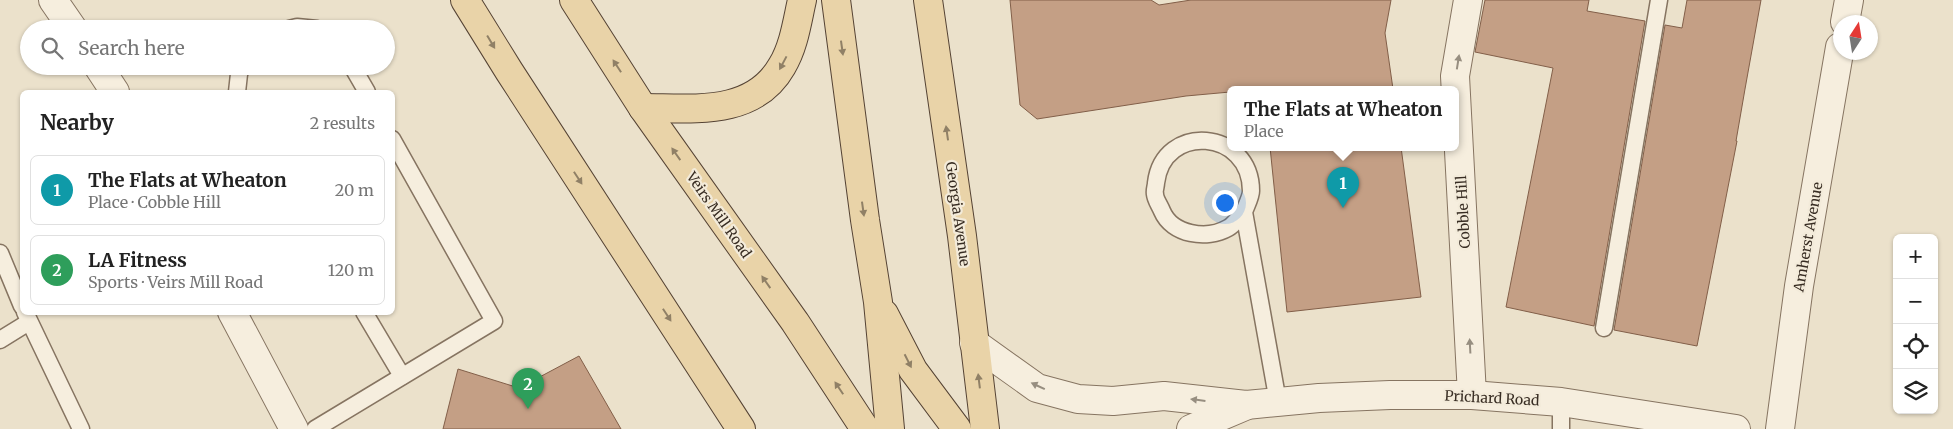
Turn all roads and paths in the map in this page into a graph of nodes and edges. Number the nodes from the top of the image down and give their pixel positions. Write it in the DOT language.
graph roads {
  1 [pos="53,0"];
  2 [pos="465,0"];
  3 [pos="574,0"];
  4 [pos="802,0"];
  5 [pos="836,0"];
  6 [pos="928,0"];
  7 [pos="1468,0"];
  8 [pos="1659,0"];
  9 [pos="1849,0"];
  10 [pos="1846,15"];
  11 [pos="67,20"];
  12 [pos="1838,60"];
  13 [pos="104,75"];
  14 [pos="239,75"];
  15 [pos="357,75"];
  16 [pos="1457,86"];
  17 [pos="114,90"];
  18 [pos="237,90"];
  19 [pos="366,90"];
  20 [pos="643,108"];
  21 [pos="1459,136"];
  22 [pos="395,144"];
  23 [pos="1227,147"];
  24 [pos="1234,151"];
  25 [pos="1244,212"];
  26 [pos="0,253"];
  27 [pos="20,301"];
  28 [pos="878,302"];
  29 [pos="234,315"];
  30 [pos="366,315"];
  31 [pos="27,317"];
  32 [pos="1604,328"];
  33 [pos="0,340"];
  34 [pos="974,343"];
  35 [pos="402,376"];
  36 [pos="1472,395"];
  37 [pos="1278,402"];
  38 [pos="1560,402"];
  39 [pos="1246,405"];
  40 [pos="81,429"];
  41 [pos="294,429"];
  42 [pos="315,429"];
  43 [pos="741,429"];
  44 [pos="865,429"];
  45 [pos="890,429"];
  46 [pos="957,429"];
  47 [pos="985,429"];
  48 [pos="1191,429"];
  49 [pos="1560,429"];
  50 [pos="1736,429"];
  51 [pos="1780,429"];
  1 -- 11 [label="street"];
  2 -- 43 [label="main road, one-way"];
  20 -- 3 [label="main road, Veirs Mill Road, one-way"];
  4 -- 20 [label="main road, one-way"];
  5 -- 28 [label="main road, one-way"];
  34 -- 6 [label="main road, Georgia Avenue, one-way"];
  16 -- 7 [label="street, Cobble Hill, one-way"];
  8 -- 32 [label="lane"];
  9 -- 10 [label="street"];
  12 -- 51 [label="street, Amherst Avenue"];
  13 -- 17 [label="street"];
  14 -- 18 [label="lane"];
  15 -- 19 [label="lane"];
  44 -- 20 [label="main road, Veirs Mill Road, one-way"];
  36 -- 21 [label="street, Cobble Hill, one-way"];
  22 -- 35 [label="lane"];
  23 -- 25 [label="lane"];
  24 -- 25 [label="lane"];
  25 -- 37 [label="lane"];
  26 -- 27 [label="lane"];
  28 -- 45 [label="main road"];
  28 -- 46 [label="main road, one-way"];
  29 -- 41 [label="street"];
  30 -- 35 [label="lane"];
  31 -- 33 [label="lane"];
  31 -- 40 [label="lane"];
  39 -- 34 [label="street, Prichard Road, one-way"];
  47 -- 34 [label="main road, Georgia Avenue, one-way"];
  35 -- 42 [label="lane"];
  36 -- 37 [label="street, Prichard Road"];
  36 -- 38 [label="street, Prichard Road"];
  37 -- 39 [label="street, Prichard Road"];
  38 -- 49 [label="lane"];
  38 -- 50 [label="street, Prichard Road"];
  39 -- 48 [label="street, Prichard Road"];
}
